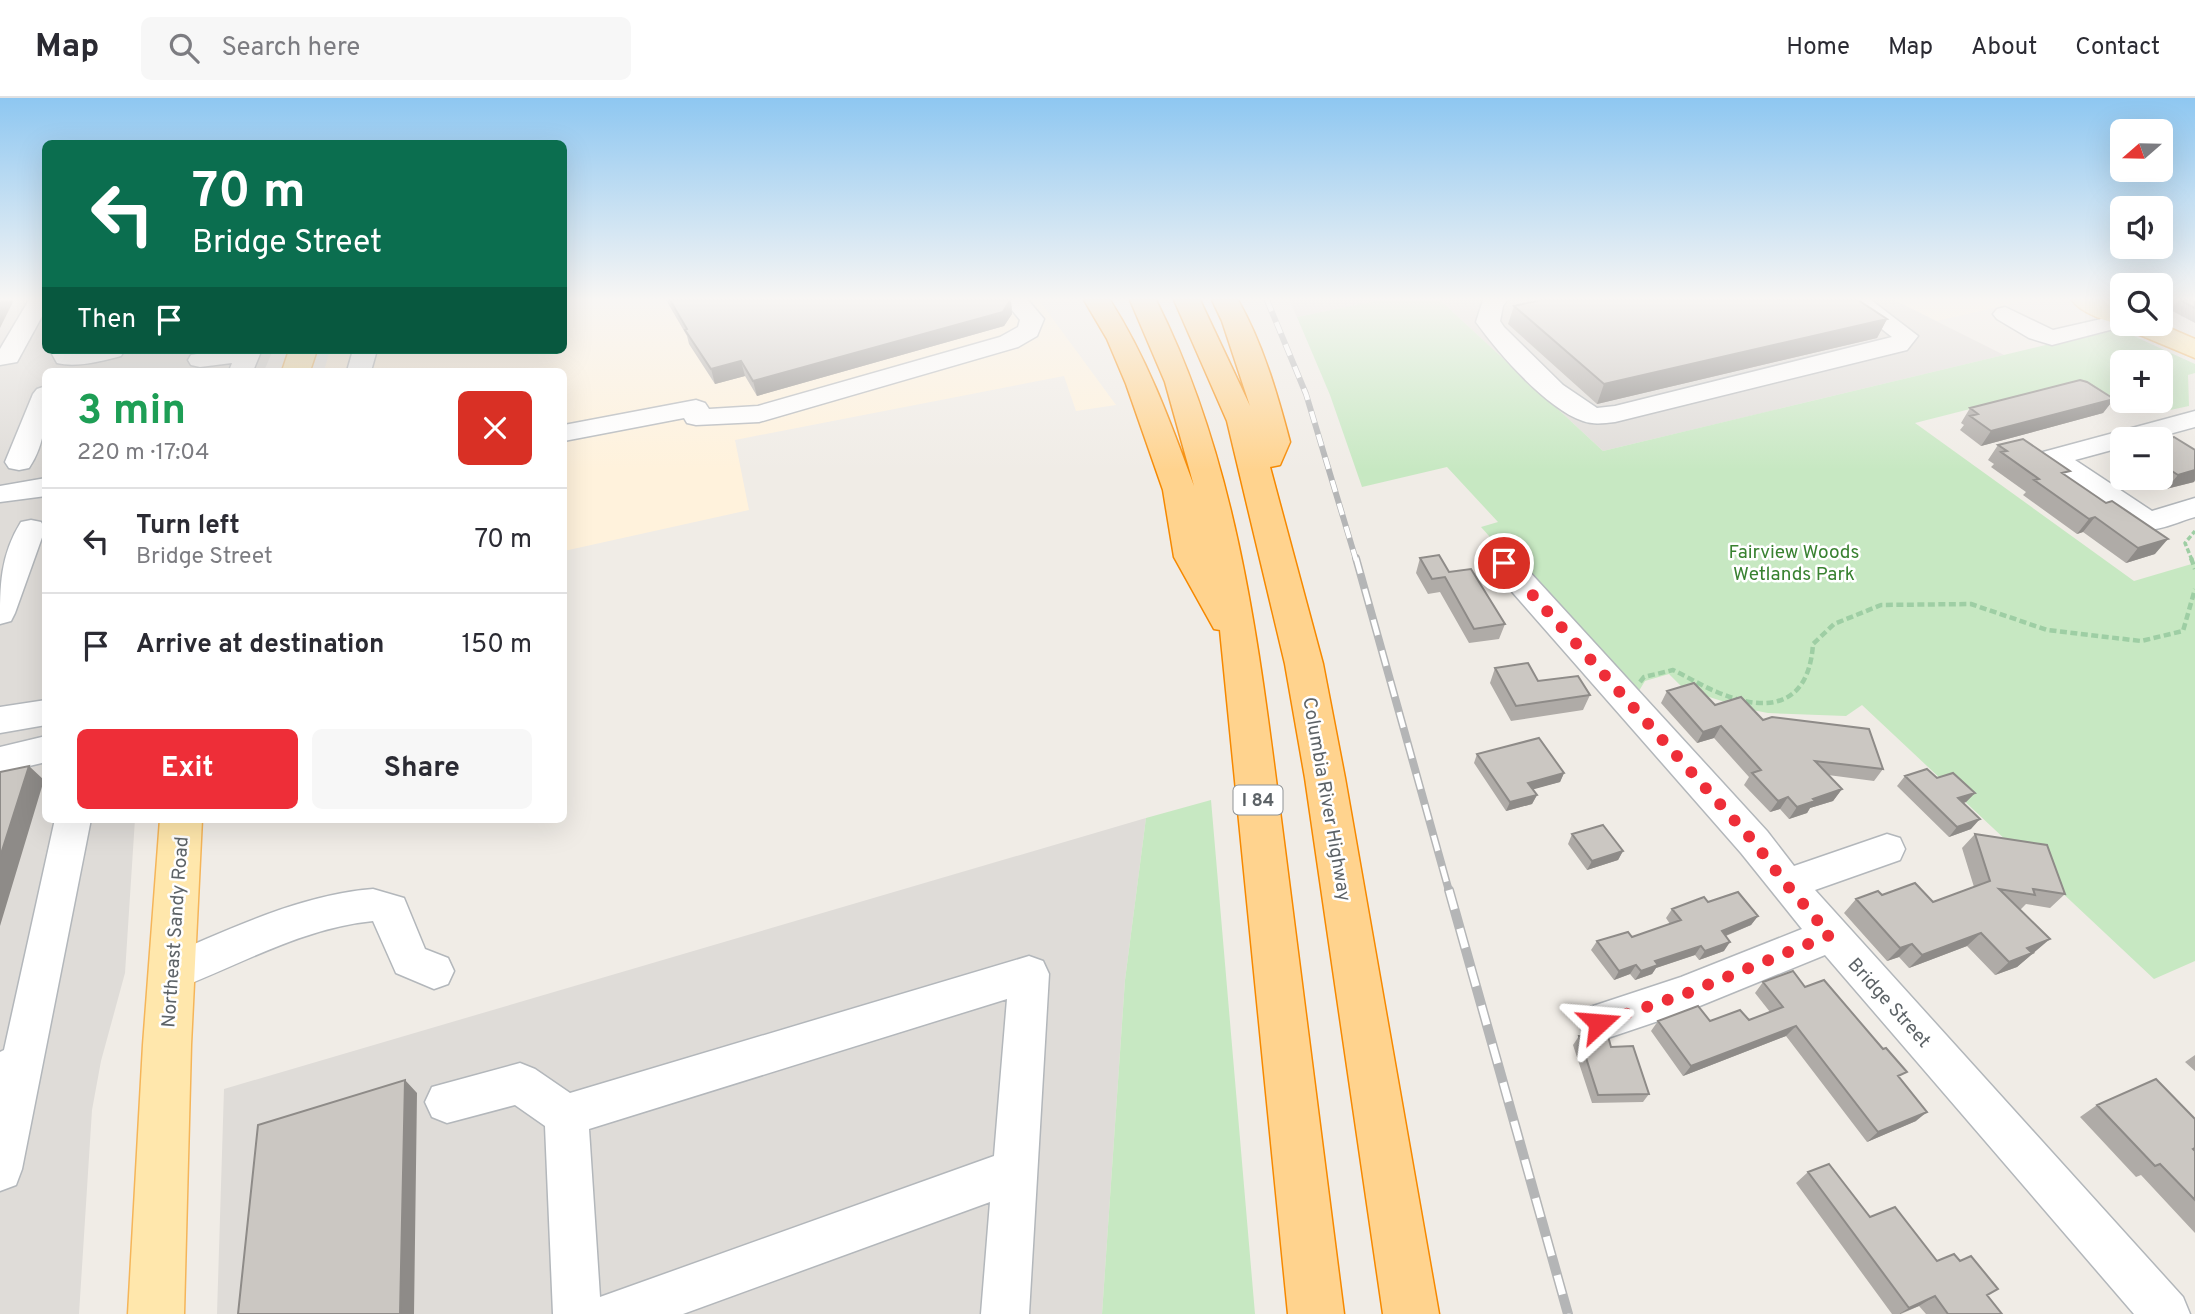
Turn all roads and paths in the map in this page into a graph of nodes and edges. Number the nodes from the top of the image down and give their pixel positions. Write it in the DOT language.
graph roads {
  1 [pos="79,357"];
  2 [pos="222,357"];
  3 [pos="958,357"];
  4 [pos="1128,357"];
  5 [pos="1168,357"];
  6 [pos="1214,357"];
  7 [pos="1251,357"];
  8 [pos="1520,357"];
  9 [pos="1850,357"];
  10 [pos="200,359"];
  11 [pos="62,360"];
  12 [pos="42,405"];
  13 [pos="2195,419"];
  14 [pos="567,433"];
  15 [pos="22,461"];
  16 [pos="1259,486"];
  17 [pos="42,488"];
  18 [pos="4,494"];
  19 [pos="2195,507"];
  20 [pos="38,528"];
  21 [pos="2195,531"];
  22 [pos="0,535"];
  23 [pos="1504,563"];
  24 [pos="2195,569"];
  25 [pos="2195,589"];
  26 [pos="0,613"];
  27 [pos="1240,643"];
  28 [pos="1624,697"];
  29 [pos="42,713"];
  30 [pos="0,720"];
  31 [pos="42,750"];
  32 [pos="0,760"];
  33 [pos="72,823"];
  34 [pos="181,823"];
  35 [pos="1887,849"];
  36 [pos="1786,884"];
  37 [pos="1830,935"];
  38 [pos="434,971"];
  39 [pos="171,973"];
  40 [pos="1599,1023"];
  41 [pos="11,1069"];
  42 [pos="447,1102"];
  43 [pos="566,1115"];
  44 [pos="0,1169"];
  45 [pos="1014,1171"];
  46 [pos="156,1313"];
  47 [pos="577,1314"];
  48 [pos="617,1314"];
  49 [pos="1005,1314"];
  50 [pos="1316,1314"];
  51 [pos="1411,1314"];
  52 [pos="2166,1314"];
  1 -- 11 [label="street"];
  2 -- 10 [label="street"];
  3 -- 14 [label="street"];
  4 -- 27 [label="highway"];
  5 -- 27 [label="highway, I 84"];
  6 -- 16 [label="highway, Columbia River Highway"];
  7 -- 16 [label="highway"];
  8 -- 9 [label="street"];
  12 -- 15 [label="street"];
  13 -- 19 [label="street"];
  16 -- 51 [label="highway, Columbia River Highway"];
  17 -- 18 [label="street"];
  20 -- 22 [label="street"];
  20 -- 26 [label="street"];
  21 -- 24 [label="path"];
  23 -- 28 [label="street, Bridge Street"];
  25 -- 28 [label="path"];
  27 -- 50 [label="highway, I 84"];
  28 -- 36 [label="street, Bridge Street"];
  29 -- 30 [label="street"];
  31 -- 32 [label="street"];
  33 -- 41 [label="street"];
  34 -- 39 [label="main road, Northeast Sandy Road"];
  35 -- 36 [label="street"];
  36 -- 37 [label="street, Bridge Street"];
  37 -- 40 [label="street"];
  37 -- 52 [label="street, Bridge Street"];
  38 -- 39 [label="street"];
  39 -- 46 [label="main road, Northeast Sandy Road"];
  41 -- 44 [label="street"];
  42 -- 43 [label="street"];
  43 -- 45 [label="street"];
  43 -- 47 [label="street"];
  45 -- 48 [label="street"];
  45 -- 49 [label="street"];
}
